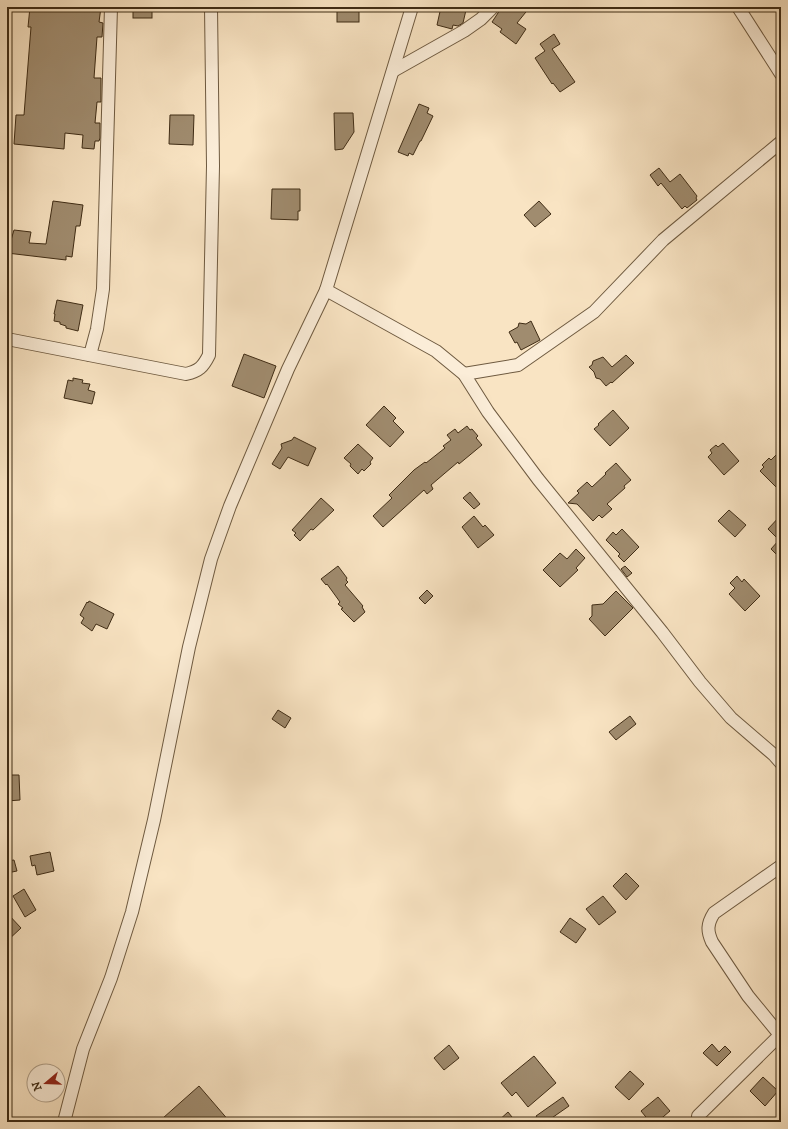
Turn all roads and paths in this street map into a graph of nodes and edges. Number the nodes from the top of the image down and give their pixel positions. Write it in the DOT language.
graph roads {
  1 [pos="111,7"];
  2 [pos="211,7"];
  3 [pos="412,7"];
  4 [pos="493,7"];
  5 [pos="738,7"];
  6 [pos="393,71"];
  7 [pos="781,74"];
  8 [pos="781,142"];
  9 [pos="326,290"];
  10 [pos="7,339"];
  11 [pos="90,355"];
  12 [pos="464,374"];
  13 [pos="781,763"];
  14 [pos="781,866"];
  15 [pos="698,1116"];
  16 [pos="64,1122"];
  1 -- 11 [label="street"];
  2 -- 11 [label="street"];
  3 -- 6 [label="street"];
  4 -- 6 [label="street"];
  5 -- 7 [label="street"];
  6 -- 9 [label="street"];
  8 -- 12 [label="street"];
  9 -- 12 [label="street"];
  9 -- 16 [label="street"];
  10 -- 11 [label="street"];
  12 -- 13 [label="street"];
  14 -- 15 [label="street"];
}
